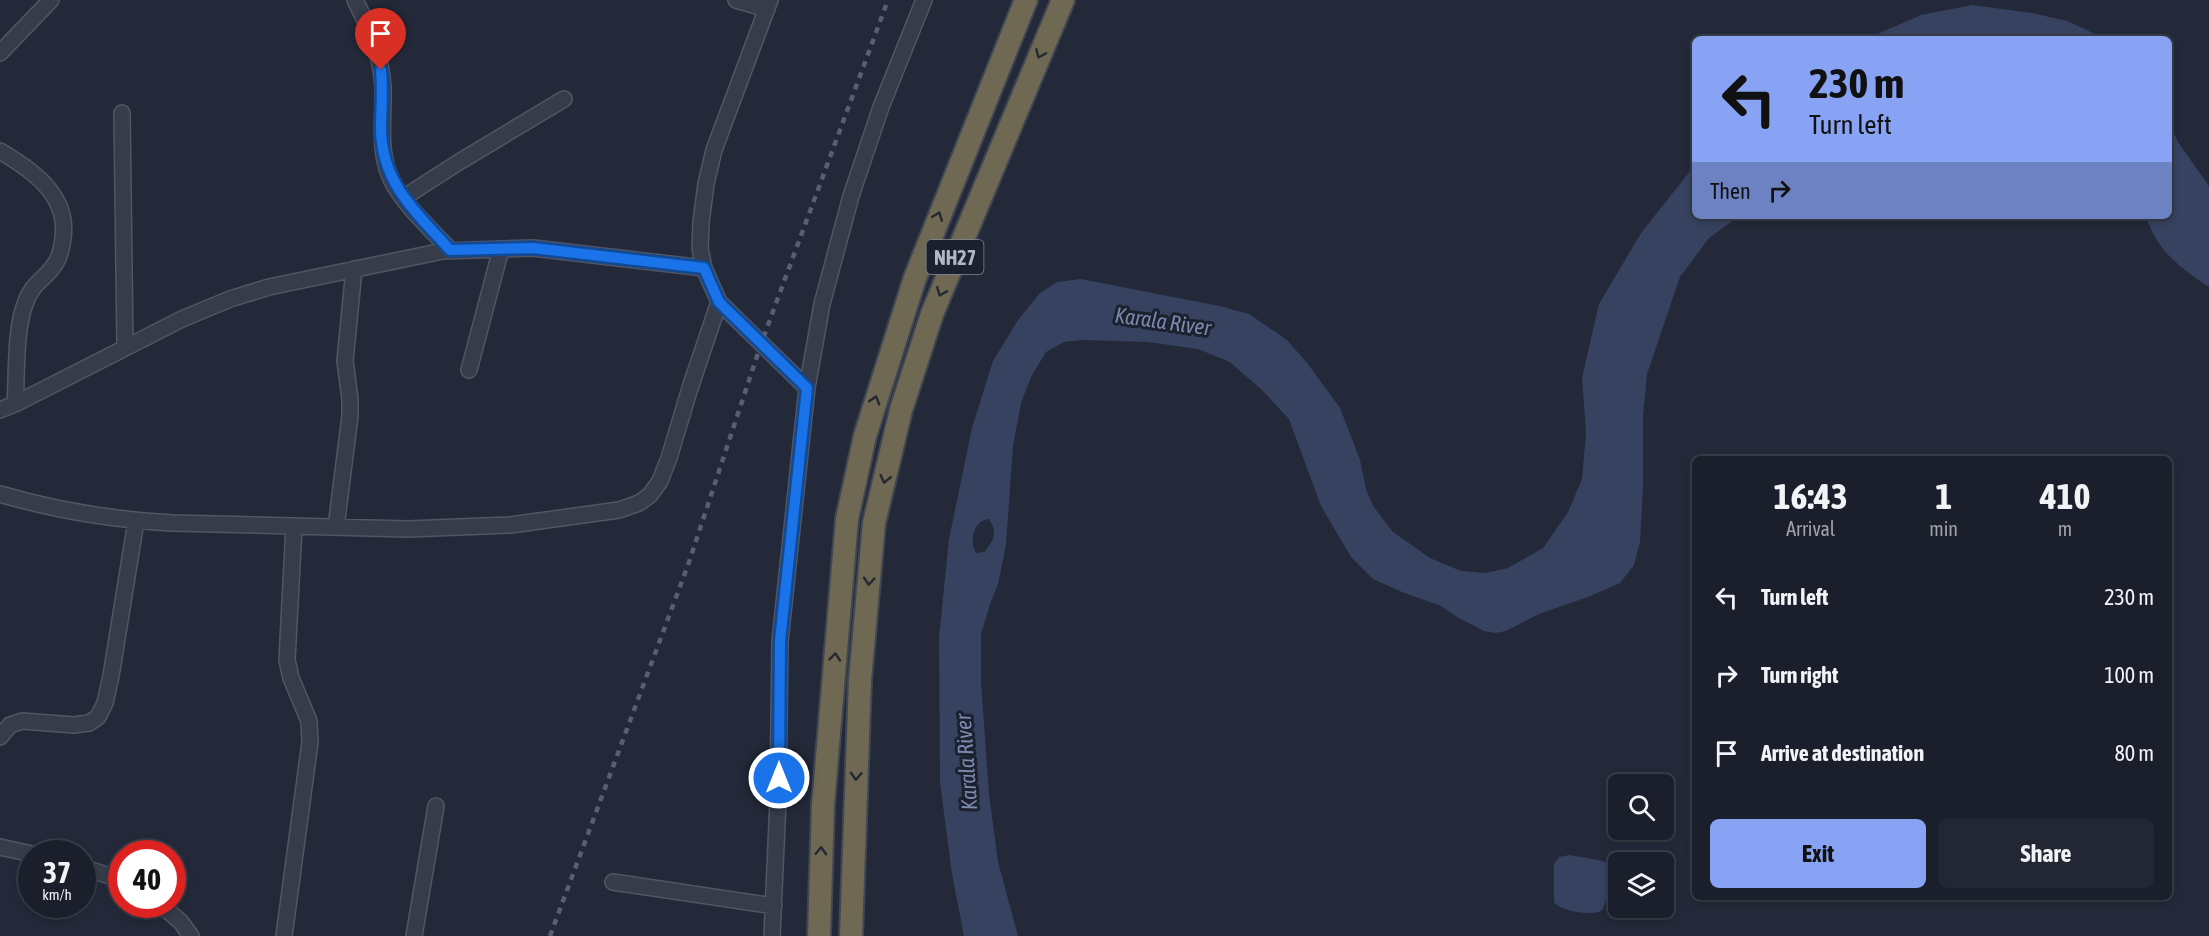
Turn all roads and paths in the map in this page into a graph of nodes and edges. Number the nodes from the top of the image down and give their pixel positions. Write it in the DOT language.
graph roads {
  1 [pos="51,0"];
  2 [pos="355,0"];
  3 [pos="735,0"];
  4 [pos="924,0"];
  5 [pos="1026,0"];
  6 [pos="1063,0"];
  7 [pos="768,4"];
  8 [pos="0,53"];
  9 [pos="564,99"];
  10 [pos="122,113"];
  11 [pos="0,151"];
  12 [pos="403,198"];
  13 [pos="501,249"];
  14 [pos="450,250"];
  15 [pos="704,268"];
  16 [pos="354,269"];
  17 [pos="719,302"];
  18 [pos="125,348"];
  19 [pos="469,370"];
  20 [pos="807,388"];
  21 [pos="15,405"];
  22 [pos="0,410"];
  23 [pos="0,494"];
  24 [pos="136,521"];
  25 [pos="294,525"];
  26 [pos="336,527"];
  27 [pos="0,737"];
  28 [pos="436,806"];
  29 [pos="0,847"];
  30 [pos="18,851"];
  31 [pos="613,882"];
  32 [pos="774,906"];
  33 [pos="176,918"];
  34 [pos="191,936"];
  35 [pos="284,936"];
  36 [pos="414,936"];
  37 [pos="772,936"];
  38 [pos="819,936"];
  39 [pos="851,936"];
  1 -- 8 [label="street"];
  2 -- 12 [label="street"];
  3 -- 7 [label="street"];
  4 -- 20 [label="street"];
  38 -- 5 [label="highway, NH27, one-way"];
  6 -- 39 [label="highway, NH27, one-way"];
  7 -- 15 [label="street"];
  9 -- 12 [label="street"];
  10 -- 18 [label="street"];
  11 -- 21 [label="street"];
  12 -- 14 [label="street"];
  13 -- 14 [label="street"];
  13 -- 15 [label="street"];
  13 -- 19 [label="street"];
  14 -- 16 [label="street"];
  15 -- 17 [label="street"];
  16 -- 18 [label="street"];
  16 -- 26 [label="street"];
  17 -- 20 [label="street"];
  17 -- 26 [label="street"];
  18 -- 21 [label="street"];
  20 -- 32 [label="street"];
  21 -- 22 [label="street"];
  23 -- 24 [label="street"];
  24 -- 25 [label="street"];
  24 -- 27 [label="street"];
  25 -- 26 [label="street"];
  25 -- 35 [label="street"];
  28 -- 36 [label="street"];
  29 -- 30 [label="street"];
  31 -- 32 [label="street"];
  32 -- 37 [label="street"];
  33 -- 34 [label="street"];
}
